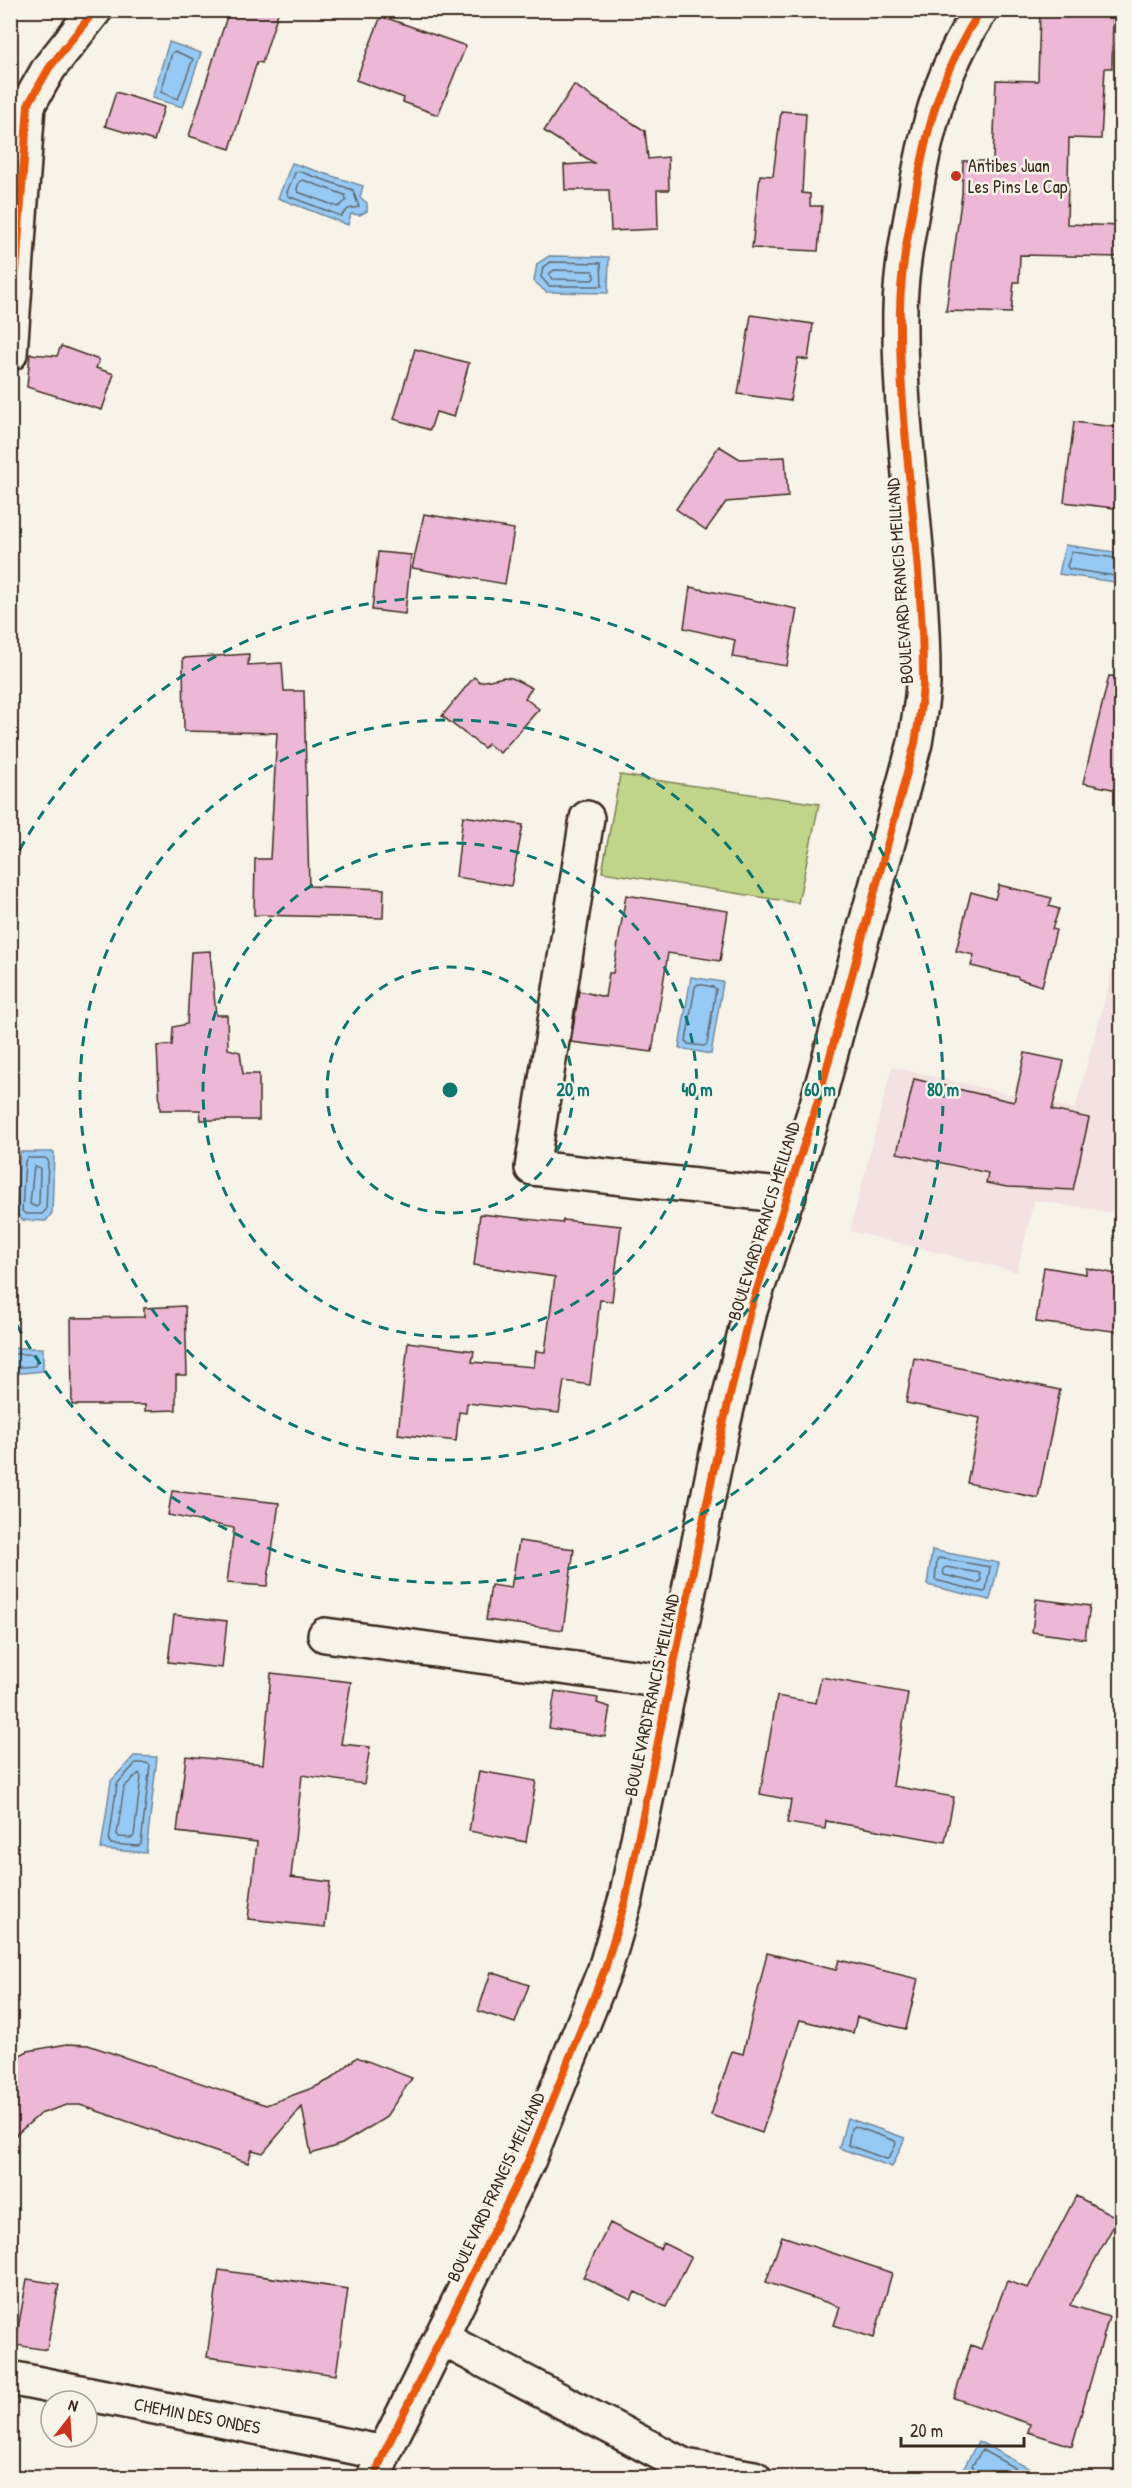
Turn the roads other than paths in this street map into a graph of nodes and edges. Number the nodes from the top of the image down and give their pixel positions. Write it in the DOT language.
graph roads {
  1 [pos="95,10"];
  2 [pos="981,10"];
  3 [pos="10,354"];
  4 [pos="587,818"];
  5 [pos="789,1196"];
  6 [pos="325,1635"];
  7 [pos="670,1682"];
  8 [pos="441,2338"];
  9 [pos="10,2378"];
  10 [pos="379,2465"];
  11 [pos="754,2478"];
  1 -- 3 [label="street"];
  2 -- 5 [label="street, BOULEVARD FRANCIS MEILLAND"];
  4 -- 5 [label="street"];
  5 -- 7 [label="street, BOULEVARD FRANCIS MEILLAND"];
  6 -- 7 [label="street"];
  7 -- 8 [label="street, BOULEVARD FRANCIS MEILLAND"];
  8 -- 10 [label="street, BOULEVARD FRANCIS MEILLAND"];
  8 -- 11 [label="street"];
  9 -- 10 [label="street, CHEMIN DES ONDES"];
}
